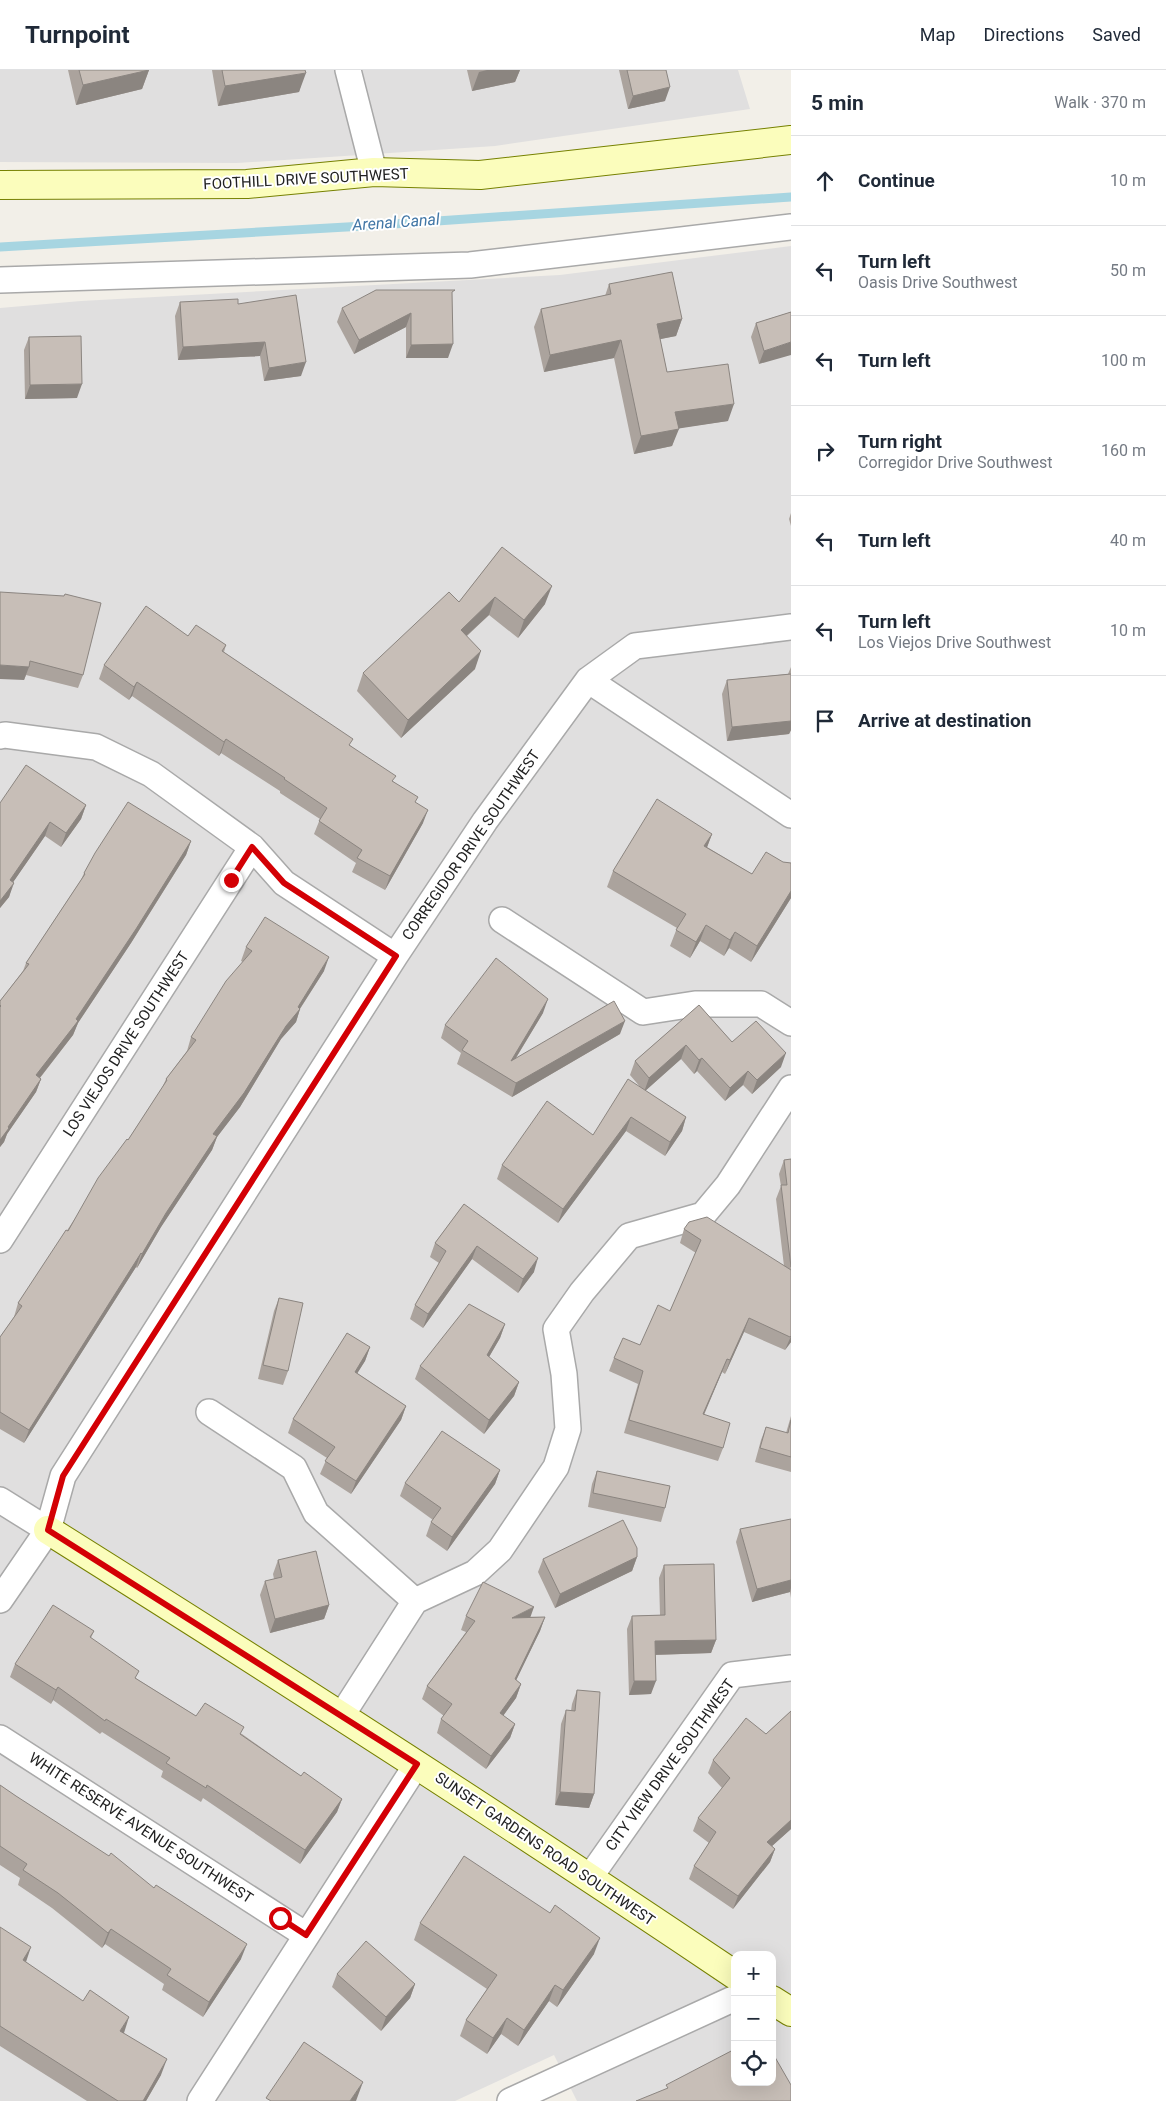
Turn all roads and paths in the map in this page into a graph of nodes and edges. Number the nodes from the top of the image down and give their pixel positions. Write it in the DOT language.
graph roads {
  1 [pos="348,70"];
  2 [pos="791,140"];
  3 [pos="374,172"];
  4 [pos="0,185"];
  5 [pos="791,227"];
  6 [pos="0,280"];
  7 [pos="791,627"];
  8 [pos="588,680"];
  9 [pos="0,736"];
  10 [pos="791,815"];
  11 [pos="252,847"];
  12 [pos="502,920"];
  13 [pos="396,956"];
  14 [pos="791,1023"];
  15 [pos="791,1088"];
  16 [pos="0,1240"];
  17 [pos="209,1412"];
  18 [pos="0,1500"];
  19 [pos="48,1530"];
  20 [pos="0,1600"];
  21 [pos="415,1601"];
  22 [pos="791,1668"];
  23 [pos="342,1715"];
  24 [pos="0,1738"];
  25 [pos="417,1764"];
  26 [pos="590,1877"];
  27 [pos="306,1935"];
  28 [pos="731,1972"];
  29 [pos="731,2000"];
  30 [pos="776,2003"];
  31 [pos="791,2012"];
  32 [pos="200,2101"];
  33 [pos="510,2101"];
  1 -- 3 [label="street"];
  2 -- 3 [label="street, FOOTHILL DRIVE SOUTHWEST"];
  3 -- 4 [label="street, FOOTHILL DRIVE SOUTHWEST"];
  5 -- 6 [label="street"];
  7 -- 8 [label="street, CORREGIDOR DRIVE SOUTHWEST"];
  8 -- 10 [label="street"];
  8 -- 13 [label="street, CORREGIDOR DRIVE SOUTHWEST"];
  9 -- 11 [label="street"];
  11 -- 13 [label="street"];
  11 -- 16 [label="street, LOS VIEJOS DRIVE SOUTHWEST"];
  12 -- 14 [label="street"];
  13 -- 19 [label="street, CORREGIDOR DRIVE SOUTHWEST"];
  15 -- 21 [label="street"];
  17 -- 21 [label="street"];
  18 -- 19 [label="street, SUNSET GARDENS ROAD SOUTHWEST"];
  19 -- 20 [label="street, CORREGIDOR DRIVE SOUTHWEST"];
  19 -- 23 [label="street, SUNSET GARDENS ROAD SOUTHWEST"];
  21 -- 23 [label="street"];
  22 -- 26 [label="street, CITY VIEW DRIVE SOUTHWEST"];
  23 -- 25 [label="street, SUNSET GARDENS ROAD SOUTHWEST"];
  24 -- 27 [label="street, WHITE RESERVE AVENUE SOUTHWEST"];
  25 -- 26 [label="street, SUNSET GARDENS ROAD SOUTHWEST"];
  25 -- 27 [label="street"];
  26 -- 28 [label="street, SUNSET GARDENS ROAD SOUTHWEST"];
  27 -- 32 [label="street"];
  29 -- 33 [label="street"];
  30 -- 31 [label="street"];
}
